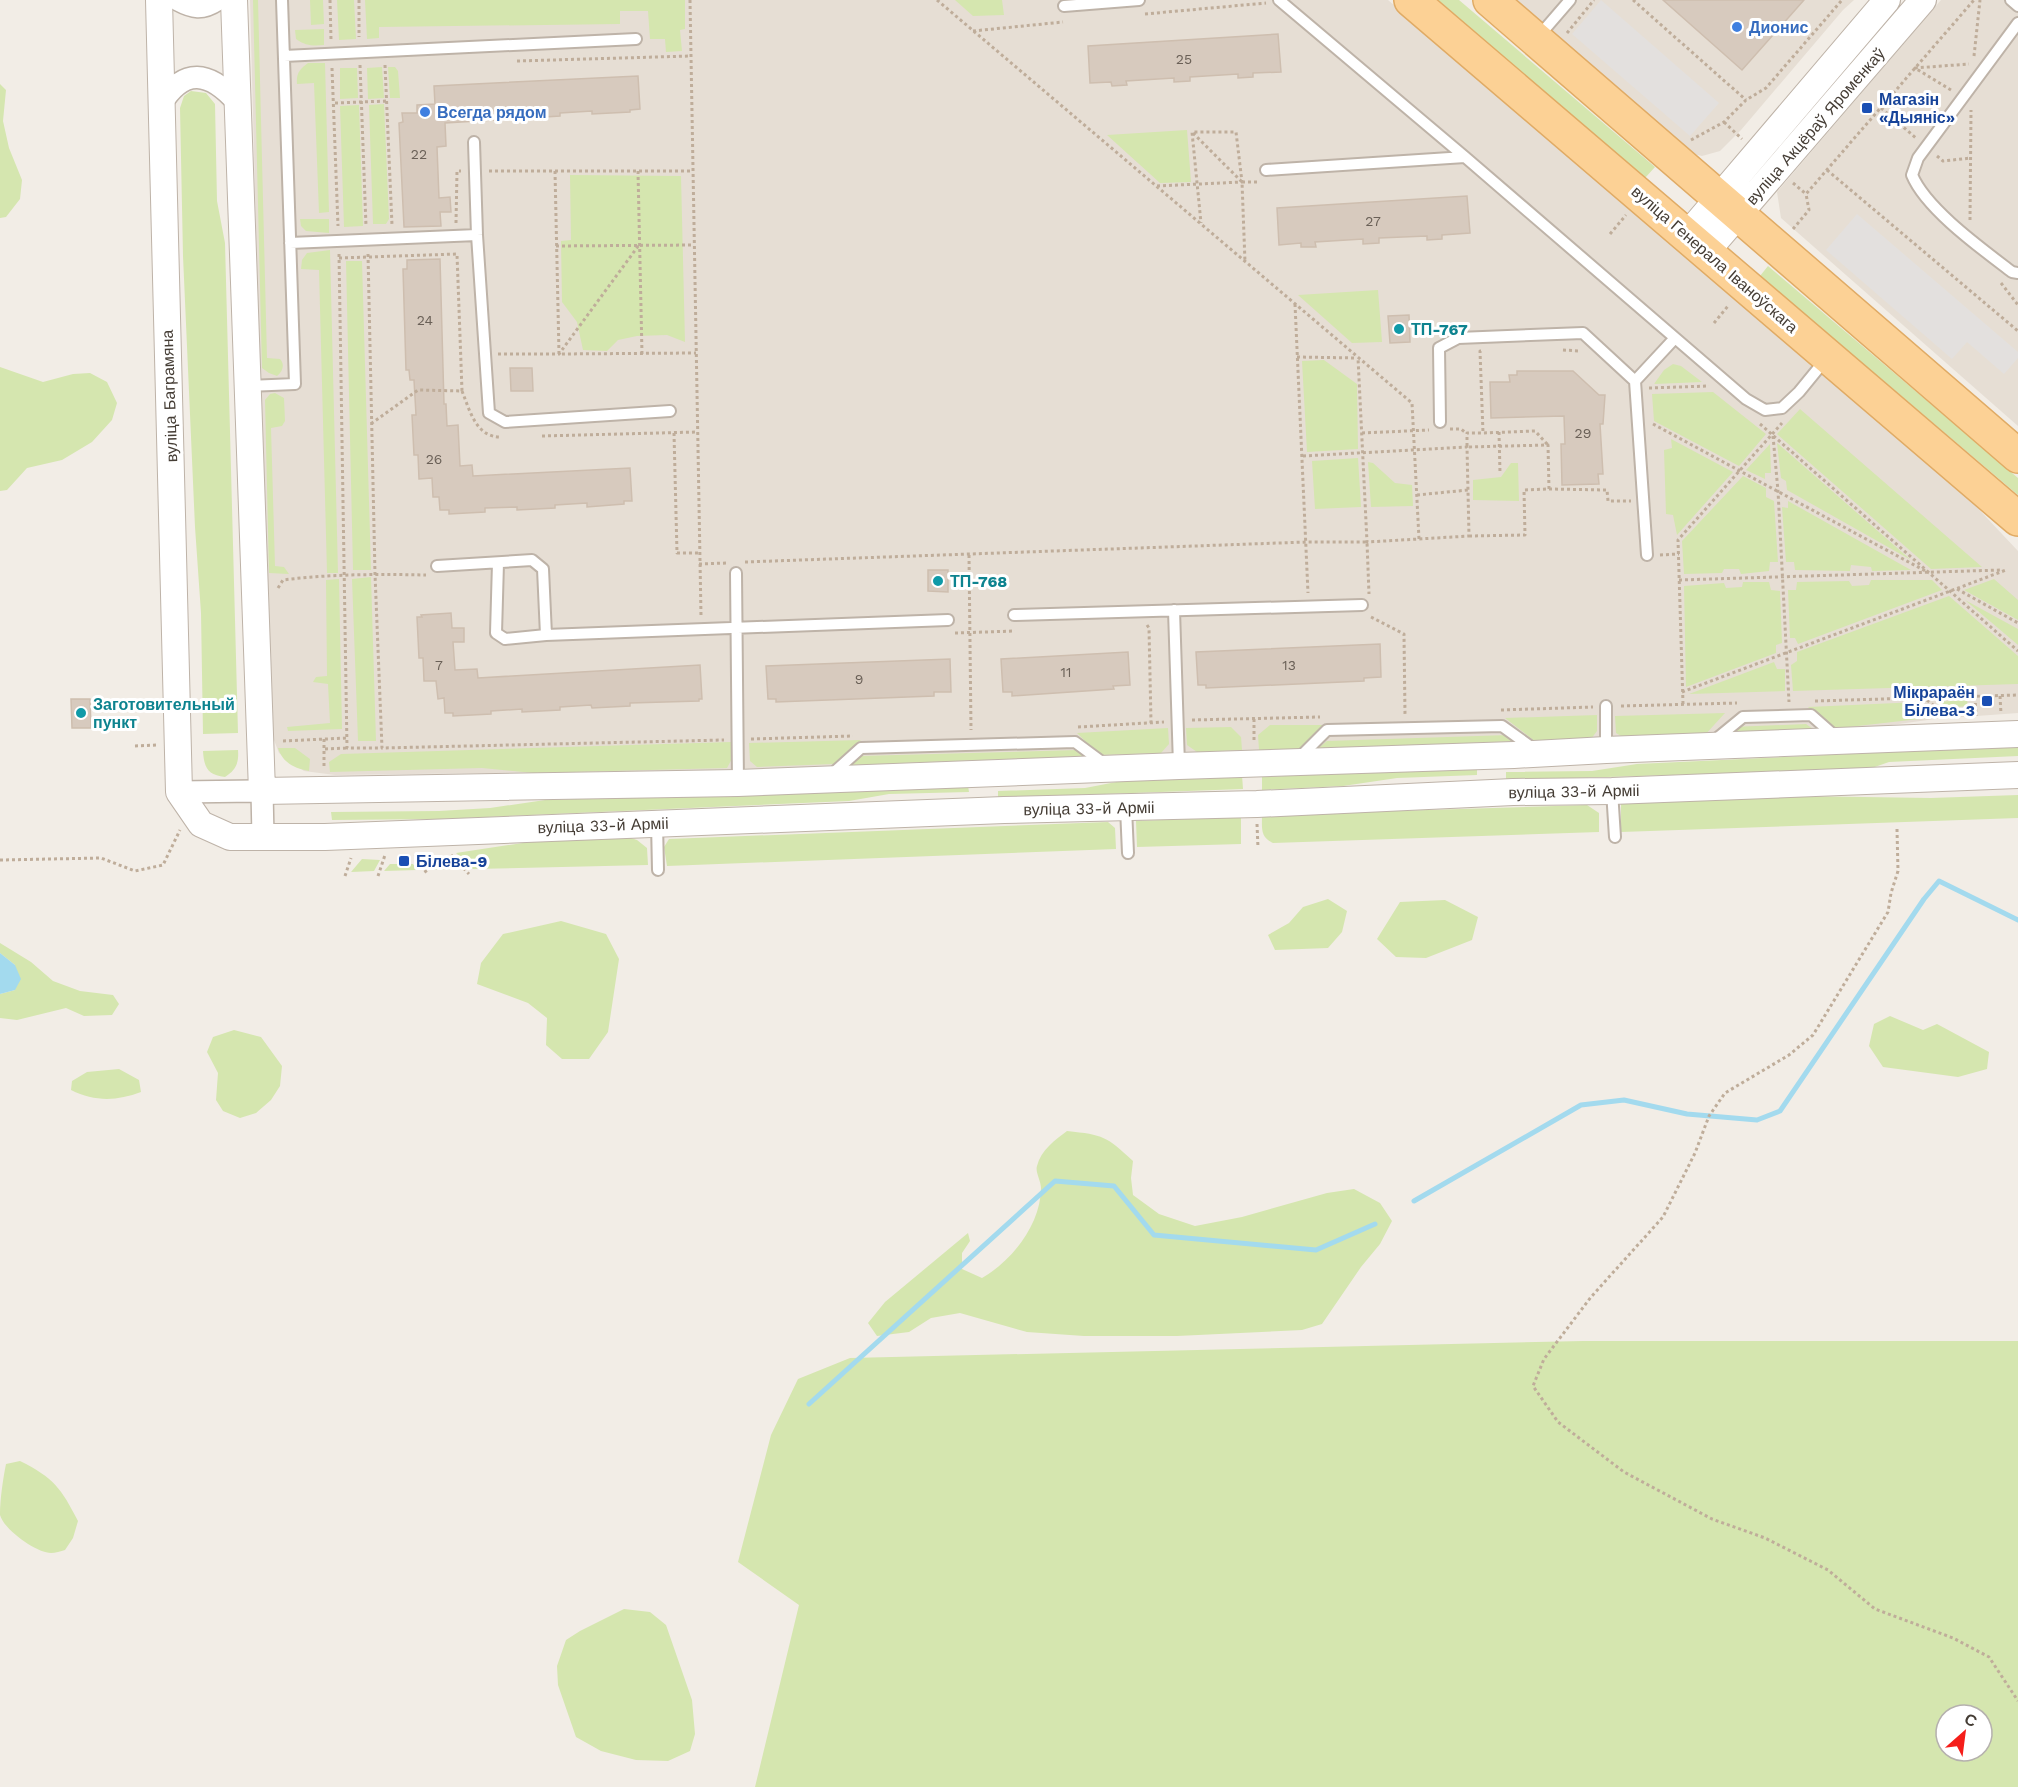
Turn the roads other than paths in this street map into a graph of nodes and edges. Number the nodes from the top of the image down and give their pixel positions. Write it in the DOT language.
graph roads {
  1 [pos="159,0"];
  2 [pos="178,0"];
  3 [pos="217,0"];
  4 [pos="234,0"];
  5 [pos="282,0"];
  6 [pos="1139,0"];
  7 [pos="1411,0"];
  8 [pos="1490,0"];
  9 [pos="1570,0"];
  10 [pos="1923,0"];
  11 [pos="2011,0"];
  12 [pos="1271,1"];
  13 [pos="1881,2"];
  14 [pos="1064,6"];
  15 [pos="2018,6"];
  16 [pos="2018,23"];
  17 [pos="1551,37"];
  18 [pos="636,39"];
  19 [pos="284,56"];
  20 [pos="237,102"];
  21 [pos="161,104"];
  22 [pos="474,142"];
  23 [pos="1465,157"];
  24 [pos="1266,175"];
  25 [pos="1729,206"];
  26 [pos="477,235"];
  27 [pos="290,243"];
  28 [pos="1697,243"];
  29 [pos="2018,273"];
  30 [pos="1675,338"];
  31 [pos="1828,356"];
  32 [pos="1635,381"];
  33 [pos="248,386"];
  34 [pos="670,411"];
  35 [pos="1439,426"];
  36 [pos="2018,456"];
  37 [pos="2018,519"];
  38 [pos="1647,555"];
  39 [pos="498,563"];
  40 [pos="437,566"];
  41 [pos="736,573"];
  42 [pos="1362,605"];
  43 [pos="1173,610"];
  44 [pos="1014,615"];
  45 [pos="948,620"];
  46 [pos="737,627"];
  47 [pos="546,635"];
  48 [pos="1606,706"];
  49 [pos="2018,734"];
  50 [pos="1606,750"];
  51 [pos="1540,753"];
  52 [pos="1514,755"];
  53 [pos="1469,757"];
  54 [pos="1295,762"];
  55 [pos="1179,766"];
  56 [pos="1111,768"];
  57 [pos="1006,774"];
  58 [pos="960,775"];
  59 [pos="2018,775"];
  60 [pos="825,780"];
  61 [pos="738,783"];
  62 [pos="1612,790"];
  63 [pos="262,791"];
  64 [pos="1513,792"];
  65 [pos="1469,794"];
  66 [pos="184,802"];
  67 [pos="1126,808"];
  68 [pos="1005,810"];
  69 [pos="960,812"];
  70 [pos="657,823"];
  71 [pos="263,837"];
  72 [pos="1615,837"];
  73 [pos="1128,853"];
  74 [pos="658,870"];
  1 -- 21 [label="street, вуліца Баграмяна"];
  2 -- 3 [label="street"];
  4 -- 20 [label="street"];
  5 -- 19 [label="lane"];
  6 -- 14 [label="lane"];
  7 -- 28 [label="main road, вуліца Генерала Іваноўскага"];
  8 -- 17 [label="main road"];
  9 -- 17 [label="lane"];
  10 -- 25 [label="street, вуліца Акцёраў Яроменкаў"];
  11 -- 15 [label="lane"];
  12 -- 23 [label="lane"];
  13 -- 25 [label="street, вуліца Акцёраў Яроменкаў"];
  16 -- 29 [label="lane"];
  17 -- 25 [label="main road"];
  18 -- 19 [label="lane"];
  19 -- 27 [label="lane"];
  20 -- 21 [label="street"];
  20 -- 33 [label="street"];
  21 -- 66 [label="street, вуліца Баграмяна"];
  22 -- 26 [label="lane"];
  23 -- 24 [label="lane"];
  23 -- 30 [label="lane"];
  25 -- 28 [label="street, вуліца Акцёраў Яроменкаў"];
  25 -- 36 [label="main road"];
  26 -- 27 [label="lane"];
  26 -- 34 [label="lane"];
  27 -- 33 [label="lane"];
  28 -- 31 [label="main road, вуліца Генерала Іваноўскага"];
  30 -- 31 [label="lane"];
  30 -- 32 [label="lane"];
  31 -- 37 [label="main road, вуліца Генерала Іваноўскага"];
  32 -- 35 [label="lane"];
  32 -- 38 [label="lane"];
  33 -- 63 [label="street"];
  39 -- 40 [label="lane"];
  39 -- 47 [label="lane"];
  39 -- 47 [label="lane"];
  41 -- 46 [label="lane"];
  42 -- 43 [label="lane"];
  43 -- 44 [label="lane"];
  43 -- 55 [label="lane"];
  45 -- 46 [label="lane"];
  46 -- 47 [label="lane"];
  46 -- 61 [label="lane"];
  48 -- 50 [label="lane"];
  49 -- 50 [label="street"];
  50 -- 51 [label="street"];
  51 -- 52 [label="street"];
  51 -- 54 [label="lane"];
  52 -- 53 [label="street"];
  52 -- 64 [label="street"];
  53 -- 54 [label="street"];
  53 -- 65 [label="street"];
  54 -- 55 [label="street"];
  55 -- 56 [label="street"];
  56 -- 57 [label="street"];
  56 -- 60 [label="lane"];
  57 -- 58 [label="street"];
  57 -- 68 [label="street"];
  58 -- 60 [label="street"];
  58 -- 69 [label="street"];
  59 -- 62 [label="street, вуліца 33-й Арміі"];
  60 -- 61 [label="street"];
  61 -- 63 [label="street"];
  62 -- 64 [label="street, вуліца 33-й Арміі"];
  62 -- 72 [label="lane"];
  63 -- 66 [label="street"];
  63 -- 71 [label="street"];
  64 -- 65 [label="street, вуліца 33-й Арміі"];
  65 -- 67 [label="street, вуліца 33-й Арміі"];
  66 -- 71 [label="street, вуліца 33-й Арміі"];
  67 -- 68 [label="street, вуліца 33-й Арміі"];
  67 -- 73 [label="lane"];
  68 -- 69 [label="street, вуліца 33-й Арміі"];
  69 -- 70 [label="street, вуліца 33-й Арміі"];
  70 -- 71 [label="street, вуліца 33-й Арміі"];
  70 -- 74 [label="lane"];
}
